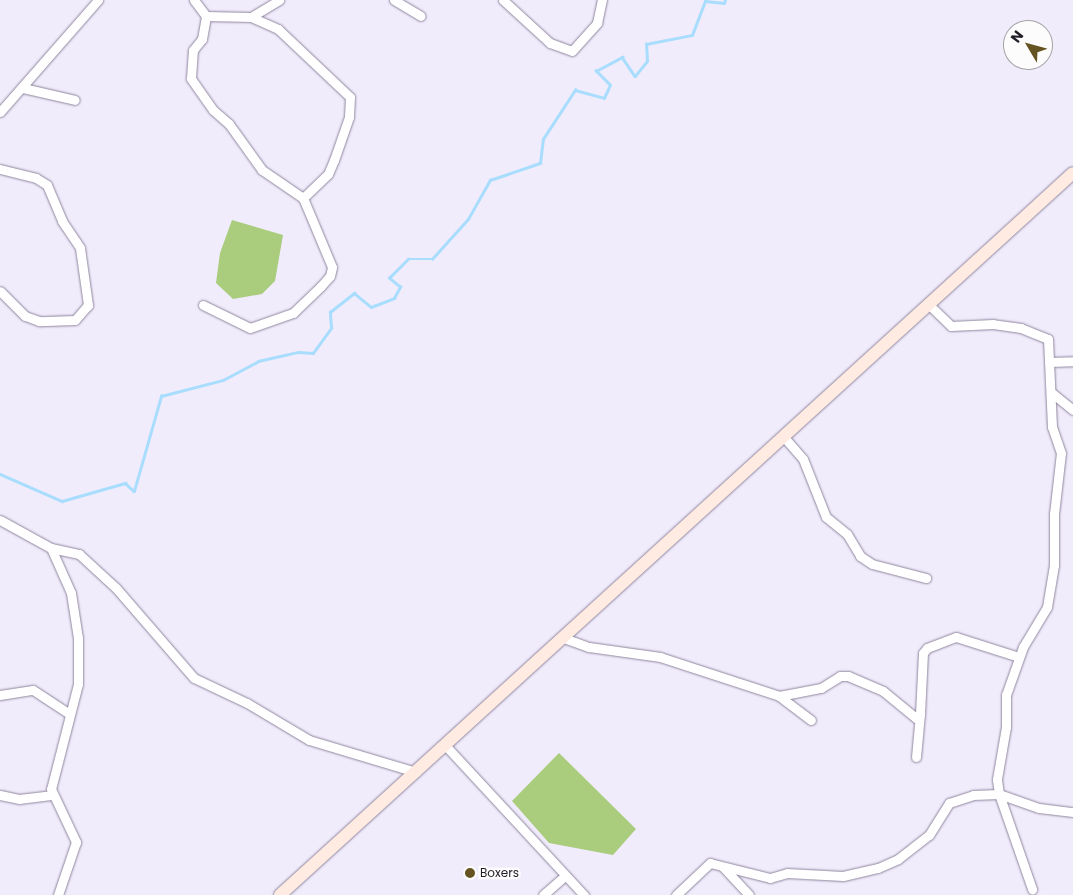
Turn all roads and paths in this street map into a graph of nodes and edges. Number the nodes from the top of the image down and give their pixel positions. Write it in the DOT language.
graph roads {
  1 [pos="98,0"];
  2 [pos="194,0"];
  3 [pos="279,0"];
  4 [pos="394,0"];
  5 [pos="503,0"];
  6 [pos="602,0"];
  7 [pos="206,16"];
  8 [pos="421,16"];
  9 [pos="251,17"];
  10 [pos="23,88"];
  11 [pos="75,100"];
  12 [pos="0,112"];
  13 [pos="0,168"];
  14 [pos="1073,173"];
  15 [pos="303,198"];
  16 [pos="0,291"];
  17 [pos="928,304"];
  18 [pos="204,305"];
  19 [pos="1073,361"];
  20 [pos="1049,362"];
  21 [pos="1052,393"];
  22 [pos="1073,410"];
  23 [pos="783,436"];
  24 [pos="0,520"];
  25 [pos="51,548"];
  26 [pos="926,578"];
  27 [pos="561,637"];
  28 [pos="1019,657"];
  29 [pos="0,695"];
  30 [pos="779,696"];
  31 [pos="68,714"];
  32 [pos="920,714"];
  33 [pos="811,720"];
  34 [pos="445,745"];
  35 [pos="916,756"];
  36 [pos="416,772"];
  37 [pos="999,794"];
  38 [pos="0,795"];
  39 [pos="53,795"];
  40 [pos="1073,812"];
  41 [pos="721,865"];
  42 [pos="565,876"];
  43 [pos="1032,889"];
  44 [pos="58,895"];
  45 [pos="280,895"];
  46 [pos="543,895"];
  47 [pos="584,895"];
  48 [pos="676,895"];
  49 [pos="749,895"];
  1 -- 10 [label="street"];
  2 -- 7 [label="street"];
  3 -- 9 [label="street"];
  4 -- 8 [label="street"];
  5 -- 6 [label="street"];
  7 -- 9 [label="street"];
  7 -- 15 [label="street"];
  9 -- 15 [label="street"];
  10 -- 11 [label="street"];
  10 -- 12 [label="street"];
  13 -- 16 [label="street"];
  14 -- 17 [label="main road"];
  15 -- 18 [label="street"];
  17 -- 20 [label="street"];
  17 -- 23 [label="main road"];
  19 -- 20 [label="street"];
  20 -- 21 [label="street"];
  21 -- 22 [label="street"];
  21 -- 28 [label="street"];
  23 -- 26 [label="street"];
  23 -- 27 [label="main road"];
  24 -- 25 [label="street"];
  25 -- 31 [label="street"];
  25 -- 36 [label="street"];
  27 -- 30 [label="street"];
  27 -- 34 [label="main road"];
  28 -- 32 [label="street"];
  28 -- 37 [label="street"];
  29 -- 31 [label="street"];
  30 -- 32 [label="street"];
  30 -- 33 [label="street"];
  31 -- 39 [label="street"];
  32 -- 35 [label="street"];
  34 -- 36 [label="main road"];
  34 -- 42 [label="street"];
  36 -- 45 [label="main road"];
  37 -- 40 [label="street"];
  37 -- 41 [label="street"];
  37 -- 43 [label="street"];
  38 -- 39 [label="street"];
  39 -- 44 [label="street"];
  41 -- 48 [label="street"];
  41 -- 49 [label="street"];
  42 -- 46 [label="street"];
  42 -- 47 [label="street"];
}
